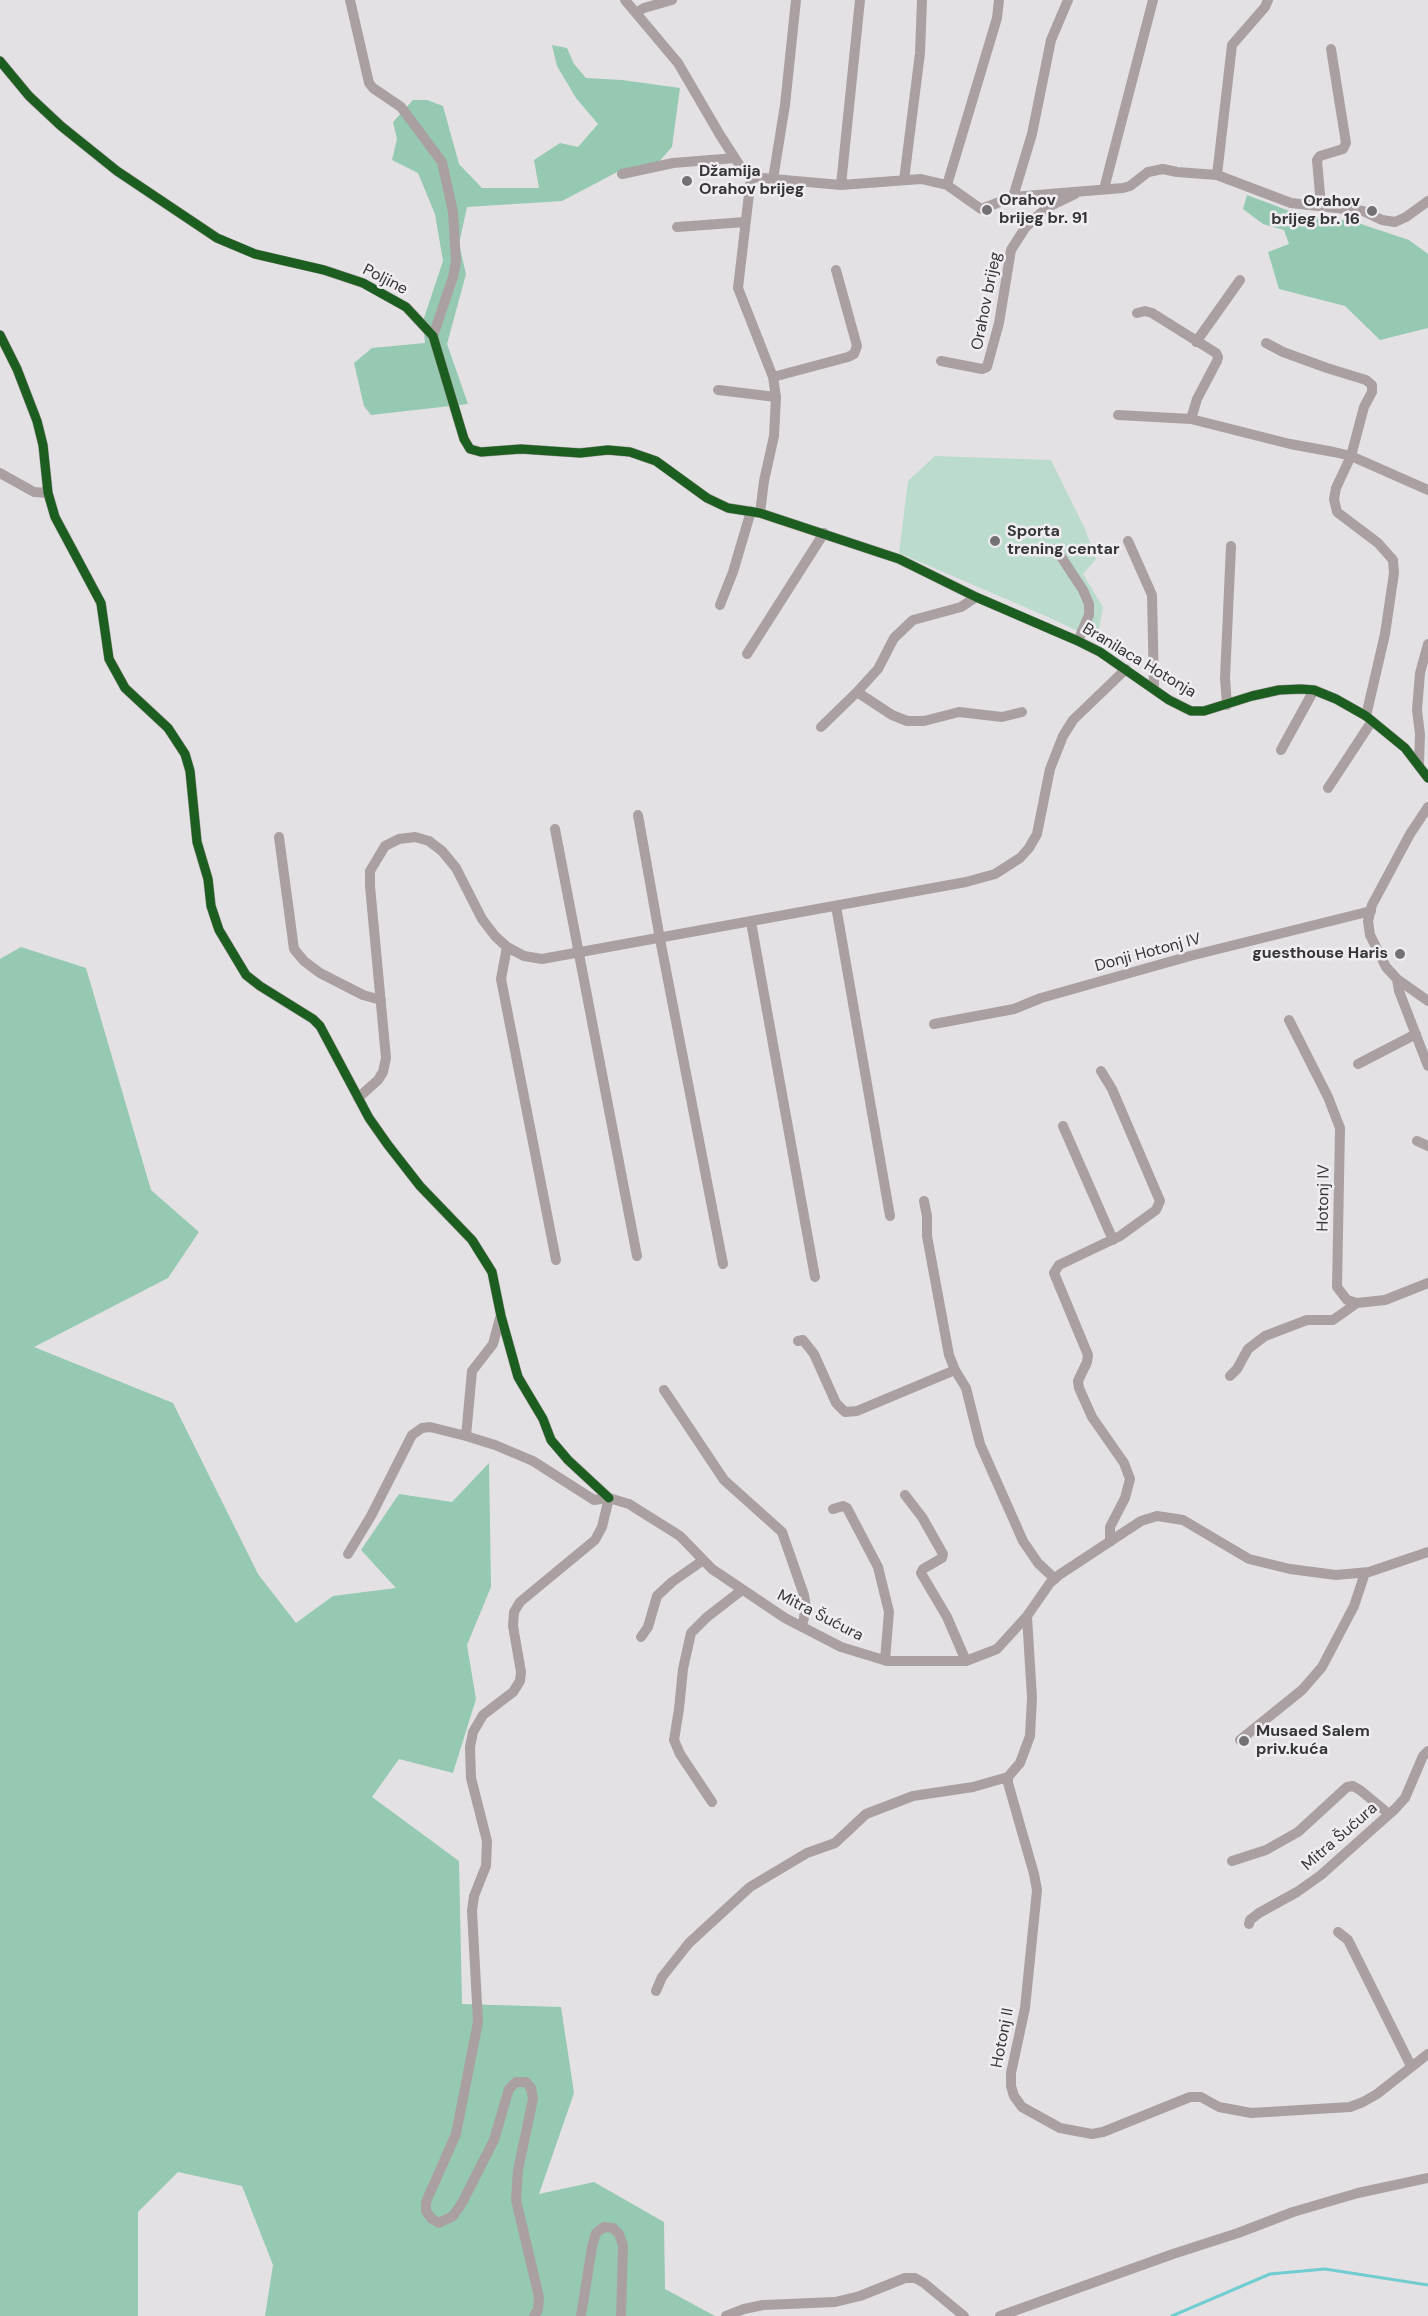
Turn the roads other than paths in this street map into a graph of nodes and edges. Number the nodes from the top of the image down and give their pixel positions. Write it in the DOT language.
graph roads {
  1 [pos="350,0"];
  2 [pos="625,0"];
  3 [pos="643,0"];
  4 [pos="672,0"];
  5 [pos="796,0"];
  6 [pos="860,0"];
  7 [pos="922,0"];
  8 [pos="999,0"];
  9 [pos="1068,0"];
  10 [pos="1153,0"];
  11 [pos="1268,0"];
  12 [pos="637,12"];
  13 [pos="1331,49"];
  14 [pos="0,61"];
  15 [pos="735,158"];
  16 [pos="622,174"];
  17 [pos="1217,175"];
  18 [pos="751,177"];
  19 [pos="773,179"];
  20 [pos="904,180"];
  21 [pos="841,185"];
  22 [pos="947,185"];
  23 [pos="1104,189"];
  24 [pos="1080,191"];
  25 [pos="1013,197"];
  26 [pos="1428,201"];
  27 [pos="1321,206"];
  28 [pos="745,222"];
  29 [pos="677,227"];
  30 [pos="836,270"];
  31 [pos="1240,280"];
  32 [pos="1137,313"];
  33 [pos="0,335"];
  34 [pos="433,336"];
  35 [pos="1196,342"];
  36 [pos="1266,343"];
  37 [pos="941,361"];
  38 [pos="773,377"];
  39 [pos="718,390"];
  40 [pos="776,397"];
  41 [pos="1118,415"];
  42 [pos="1191,419"];
  43 [pos="1351,456"];
  44 [pos="0,473"];
  45 [pos="1428,490"];
  46 [pos="48,493"];
  47 [pos="756,512"];
  48 [pos="824,533"];
  49 [pos="1128,541"];
  50 [pos="1231,546"];
  51 [pos="1056,549"];
  52 [pos="976,597"];
  53 [pos="720,605"];
  54 [pos="1078,640"];
  55 [pos="1428,644"];
  56 [pos="747,654"];
  57 [pos="1126,669"];
  58 [pos="1154,689"];
  59 [pos="1314,690"];
  60 [pos="857,692"];
  61 [pos="1227,705"];
  62 [pos="1022,712"];
  63 [pos="1369,719"];
  64 [pos="821,727"];
  65 [pos="1281,750"];
  66 [pos="1419,764"];
  67 [pos="1428,778"];
  68 [pos="1328,788"];
  69 [pos="1428,807"];
  70 [pos="638,815"];
  71 [pos="555,829"];
  72 [pos="279,837"];
  73 [pos="836,906"];
  74 [pos="1371,911"];
  75 [pos="751,922"];
  76 [pos="660,939"];
  77 [pos="507,947"];
  78 [pos="578,953"];
  79 [pos="1397,979"];
  80 [pos="381,1000"];
  81 [pos="1428,1001"];
  82 [pos="1289,1020"];
  83 [pos="934,1024"];
  84 [pos="1416,1034"];
  85 [pos="1358,1064"];
  86 [pos="1428,1066"];
  87 [pos="1101,1071"];
  88 [pos="358,1098"];
  89 [pos="1063,1126"];
  90 [pos="1417,1141"];
  91 [pos="1428,1146"];
  92 [pos="924,1201"];
  93 [pos="890,1216"];
  94 [pos="1113,1240"];
  95 [pos="637,1256"];
  96 [pos="556,1260"];
  97 [pos="723,1264"];
  98 [pos="815,1277"];
  99 [pos="1428,1283"];
  100 [pos="1357,1304"];
  101 [pos="501,1316"];
  102 [pos="798,1341"];
  103 [pos="955,1370"];
  104 [pos="1230,1376"];
  105 [pos="664,1390"];
  106 [pos="466,1436"];
  107 [pos="905,1495"];
  108 [pos="609,1498"];
  109 [pos="833,1509"];
  110 [pos="1110,1542"];
  111 [pos="1428,1552"];
  112 [pos="348,1554"];
  113 [pos="702,1560"];
  114 [pos="1365,1573"];
  115 [pos="1055,1580"];
  116 [pos="742,1590"];
  117 [pos="1027,1616"];
  118 [pos="802,1627"];
  119 [pos="641,1637"];
  120 [pos="885,1660"];
  121 [pos="966,1661"];
  122 [pos="1240,1740"];
  123 [pos="1428,1750"];
  124 [pos="1008,1777"];
  125 [pos="712,1802"];
  126 [pos="1389,1814"];
  127 [pos="1232,1861"];
  128 [pos="1250,1924"];
  129 [pos="1338,1932"];
  130 [pos="656,1991"];
  131 [pos="1428,2054"];
  132 [pos="1411,2066"];
  133 [pos="1428,2178"];
  134 [pos="534,2316"];
  135 [pos="581,2316"];
  136 [pos="621,2316"];
  137 [pos="726,2316"];
  138 [pos="964,2316"];
  139 [pos="1000,2316"];
  1 -- 34 [label="street"];
  2 -- 12 [label="street"];
  3 -- 12 [label="street"];
  4 -- 12 [label="street"];
  5 -- 19 [label="street"];
  6 -- 21 [label="street"];
  7 -- 20 [label="street"];
  8 -- 22 [label="street"];
  9 -- 25 [label="street"];
  10 -- 23 [label="street"];
  11 -- 17 [label="street"];
  12 -- 15 [label="street"];
  13 -- 27 [label="street"];
  14 -- 34 [label="street, Poljine"];
  15 -- 16 [label="street"];
  15 -- 18 [label="street"];
  17 -- 23 [label="street, Orahov brijeg"];
  17 -- 27 [label="street, Orahov brijeg"];
  18 -- 19 [label="street, Orahov brijeg"];
  18 -- 28 [label="street"];
  19 -- 21 [label="street, Orahov brijeg"];
  20 -- 21 [label="street, Orahov brijeg"];
  20 -- 22 [label="street, Orahov brijeg"];
  22 -- 25 [label="street, Orahov brijeg"];
  23 -- 24 [label="street, Orahov brijeg"];
  24 -- 25 [label="street, Orahov brijeg"];
  24 -- 37 [label="street, Orahov brijeg"];
  26 -- 27 [label="street, Orahov brijeg"];
  28 -- 29 [label="street"];
  28 -- 38 [label="street"];
  30 -- 38 [label="street"];
  31 -- 35 [label="street"];
  32 -- 35 [label="street"];
  33 -- 46 [label="street"];
  34 -- 47 [label="street, Poljine"];
  35 -- 42 [label="street"];
  36 -- 43 [label="street"];
  38 -- 40 [label="street"];
  39 -- 40 [label="street"];
  40 -- 47 [label="street"];
  41 -- 42 [label="street"];
  42 -- 43 [label="street"];
  43 -- 45 [label="street"];
  43 -- 63 [label="street"];
  44 -- 46 [label="street"];
  46 -- 88 [label="street"];
  47 -- 48 [label="street, Branilaca Hotonja"];
  47 -- 53 [label="street"];
  48 -- 52 [label="street, Branilaca Hotonja"];
  48 -- 56 [label="street"];
  49 -- 58 [label="street, Branilaca Hotonja"];
  50 -- 61 [label="street"];
  51 -- 54 [label="street, Branilaca Hotonja"];
  52 -- 54 [label="street, Branilaca Hotonja"];
  52 -- 60 [label="street"];
  54 -- 57 [label="street, Branilaca Hotonja"];
  55 -- 66 [label="street"];
  57 -- 58 [label="street, Branilaca Hotonja"];
  57 -- 73 [label="street"];
  58 -- 61 [label="street, Branilaca Hotonja"];
  59 -- 61 [label="street, Branilaca Hotonja"];
  59 -- 63 [label="street, Branilaca Hotonja"];
  59 -- 65 [label="street"];
  60 -- 62 [label="street"];
  60 -- 64 [label="street"];
  63 -- 66 [label="street, Branilaca Hotonja"];
  63 -- 68 [label="street"];
  66 -- 67 [label="street, Branilaca Hotonja"];
  69 -- 74 [label="street"];
  70 -- 76 [label="street"];
  71 -- 78 [label="street"];
  72 -- 80 [label="street"];
  73 -- 75 [label="street"];
  73 -- 93 [label="street"];
  74 -- 79 [label="street"];
  74 -- 83 [label="street, Donji Hotonj IV"];
  75 -- 76 [label="street"];
  75 -- 98 [label="street"];
  76 -- 78 [label="street"];
  76 -- 97 [label="street"];
  77 -- 78 [label="street"];
  77 -- 80 [label="street"];
  77 -- 96 [label="street"];
  78 -- 95 [label="street"];
  79 -- 81 [label="street"];
  79 -- 84 [label="street"];
  80 -- 88 [label="street"];
  82 -- 100 [label="street, Hotonj IV"];
  84 -- 85 [label="street"];
  84 -- 86 [label="street"];
  87 -- 94 [label="street"];
  88 -- 101 [label="street"];
  89 -- 94 [label="street"];
  90 -- 91 [label="street"];
  92 -- 103 [label="street"];
  94 -- 110 [label="street"];
  99 -- 100 [label="street"];
  100 -- 104 [label="street"];
  101 -- 106 [label="street"];
  101 -- 108 [label="street"];
  102 -- 103 [label="street"];
  103 -- 115 [label="street"];
  105 -- 118 [label="street"];
  106 -- 108 [label="street, Mitra Šućura"];
  106 -- 112 [label="street, Mitra Šućura"];
  107 -- 121 [label="street"];
  108 -- 113 [label="street, Mitra Šućura"];
  108 -- 134 [label="street"];
  109 -- 120 [label="street"];
  110 -- 114 [label="street, Mitra Šućura"];
  110 -- 115 [label="street, Mitra Šućura"];
  111 -- 114 [label="street, Mitra Šućura"];
  113 -- 116 [label="street, Mitra Šućura"];
  113 -- 119 [label="street"];
  114 -- 122 [label="street"];
  115 -- 117 [label="street, Mitra Šućura"];
  116 -- 118 [label="street, Mitra Šućura"];
  116 -- 125 [label="street"];
  117 -- 121 [label="street, Mitra Šućura"];
  117 -- 124 [label="street"];
  118 -- 120 [label="street, Mitra Šućura"];
  120 -- 121 [label="street, Mitra Šućura"];
  123 -- 126 [label="street, Mitra Šućura"];
  124 -- 130 [label="street"];
  124 -- 132 [label="street, Hotonj II"];
  126 -- 127 [label="street"];
  126 -- 128 [label="street, Mitra Šućura"];
  129 -- 132 [label="street"];
  131 -- 132 [label="street, Hotonj II"];
  133 -- 139 [label="street"];
  135 -- 136 [label="street"];
  137 -- 138 [label="street"];
}
